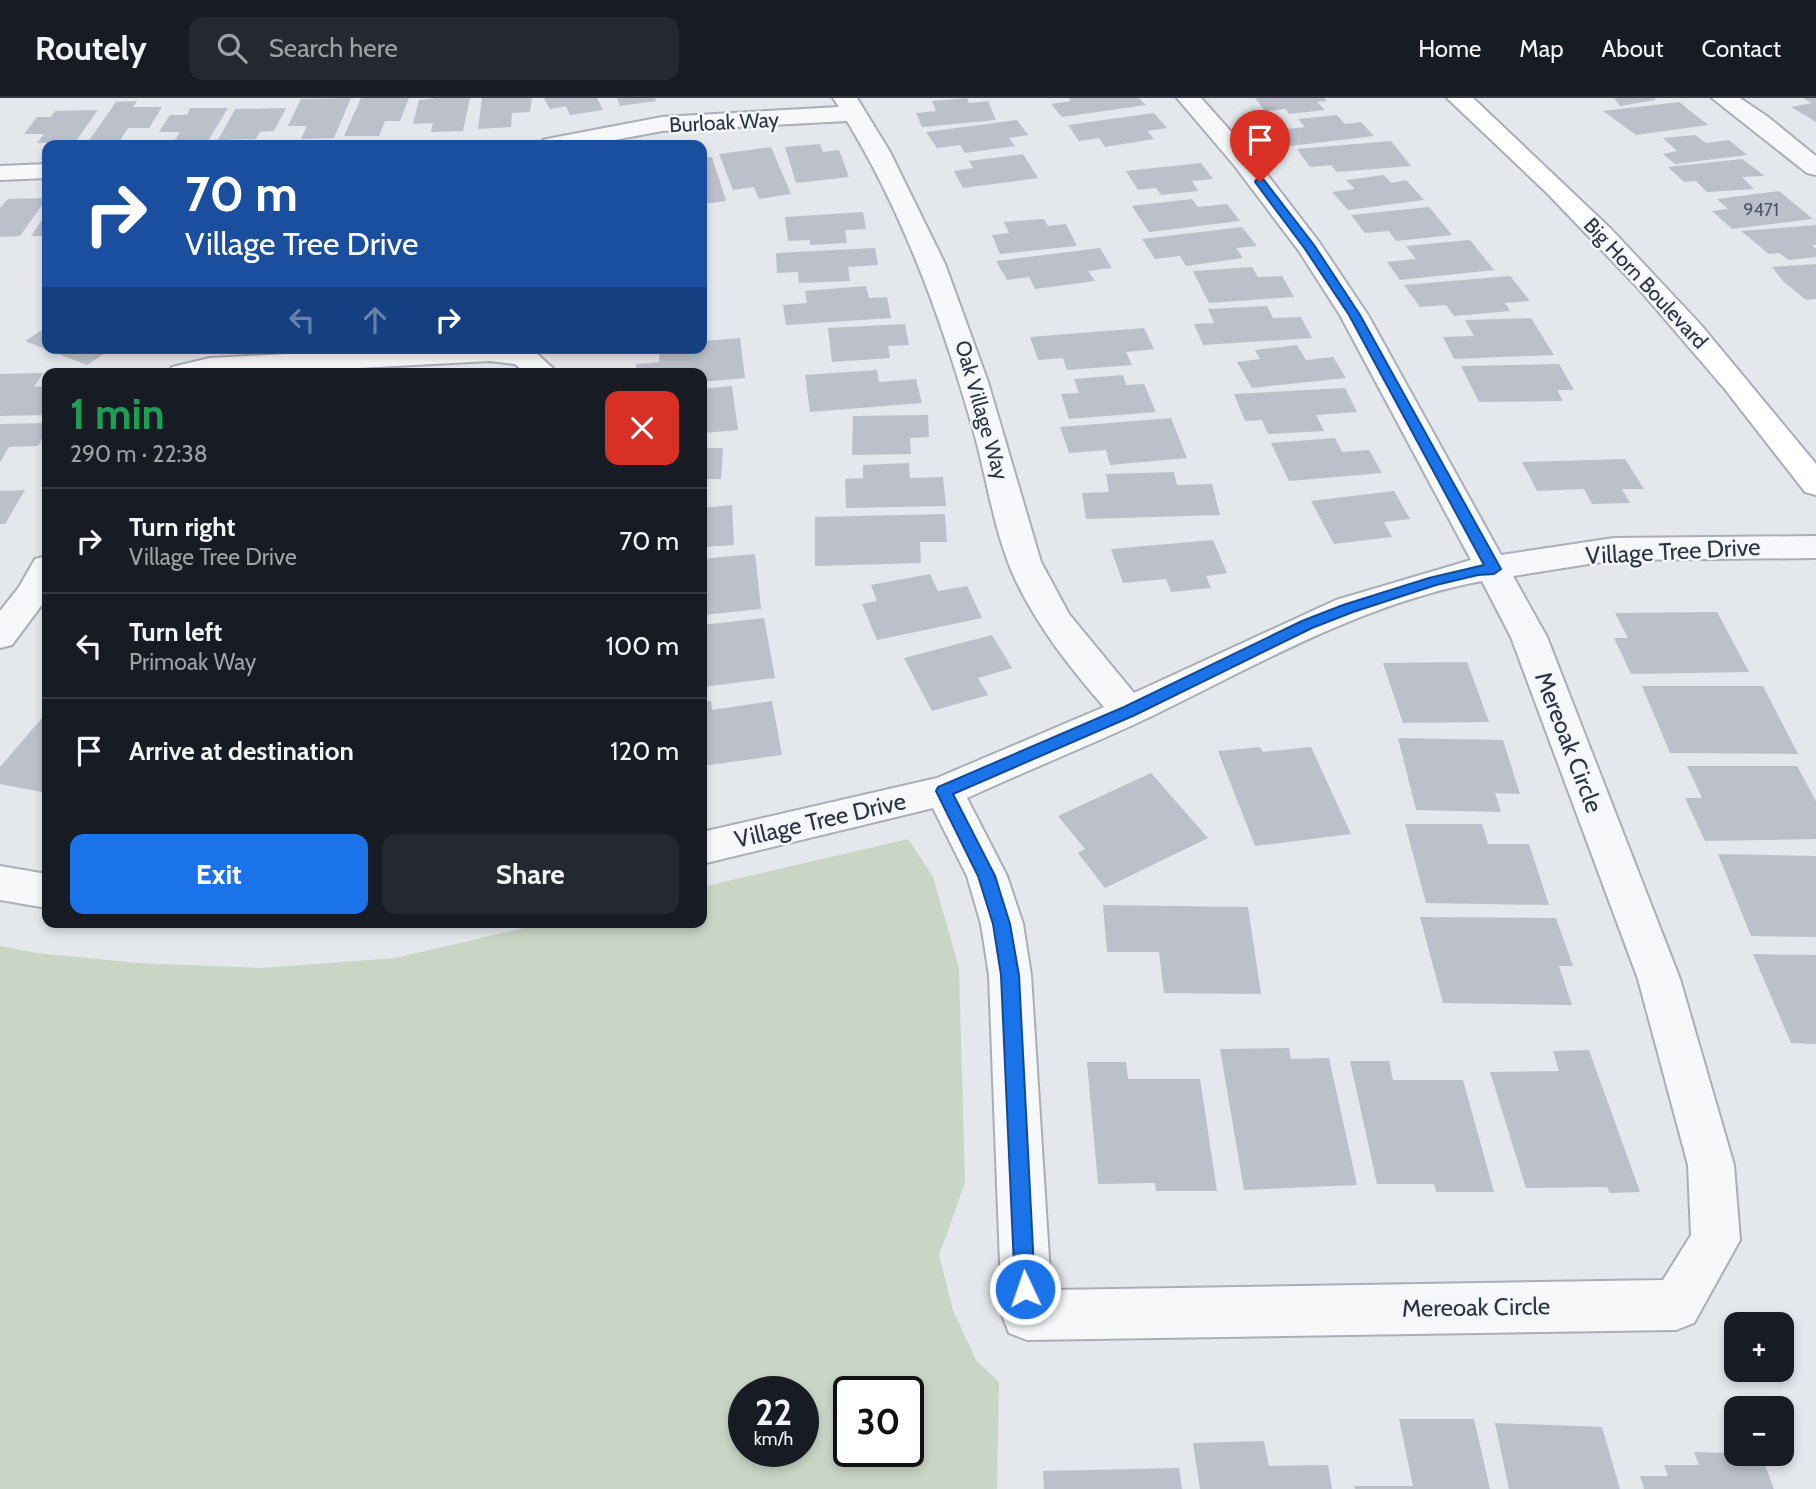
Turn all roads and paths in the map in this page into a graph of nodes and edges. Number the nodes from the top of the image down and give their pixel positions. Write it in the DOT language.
graph roads {
  1 [pos="1189,98"];
  2 [pos="1459,98"];
  3 [pos="1724,98"];
  4 [pos="851,106"];
  5 [pos="581,140"];
  6 [pos="1816,168"];
  7 [pos="42,171"];
  8 [pos="0,173"];
  9 [pos="453,354"];
  10 [pos="504,354"];
  11 [pos="205,368"];
  12 [pos="538,368"];
  13 [pos="1816,485"];
  14 [pos="1816,547"];
  15 [pos="1494,569"];
  16 [pos="42,576"];
  17 [pos="0,636"];
  18 [pos="1129,711"];
  19 [pos="944,791"];
  20 [pos="707,847"];
  21 [pos="0,883"];
  22 [pos="42,890"];
  1 -- 15 [label="street"];
  2 -- 13 [label="main road, Big Horn Boulevard"];
  3 -- 6 [label="street"];
  4 -- 5 [label="street, Burloak Way"];
  4 -- 18 [label="street, Oak Village Way"];
  7 -- 8 [label="street"];
  9 -- 11 [label="street"];
  10 -- 12 [label="street"];
  14 -- 15 [label="street, Village Tree Drive"];
  15 -- 18 [label="street, Village Tree Drive"];
  15 -- 19 [label="street, Mereoak Circle"];
  16 -- 17 [label="street"];
  18 -- 19 [label="street, Village Tree Drive"];
  19 -- 20 [label="street, Village Tree Drive"];
  21 -- 22 [label="street"];
}
